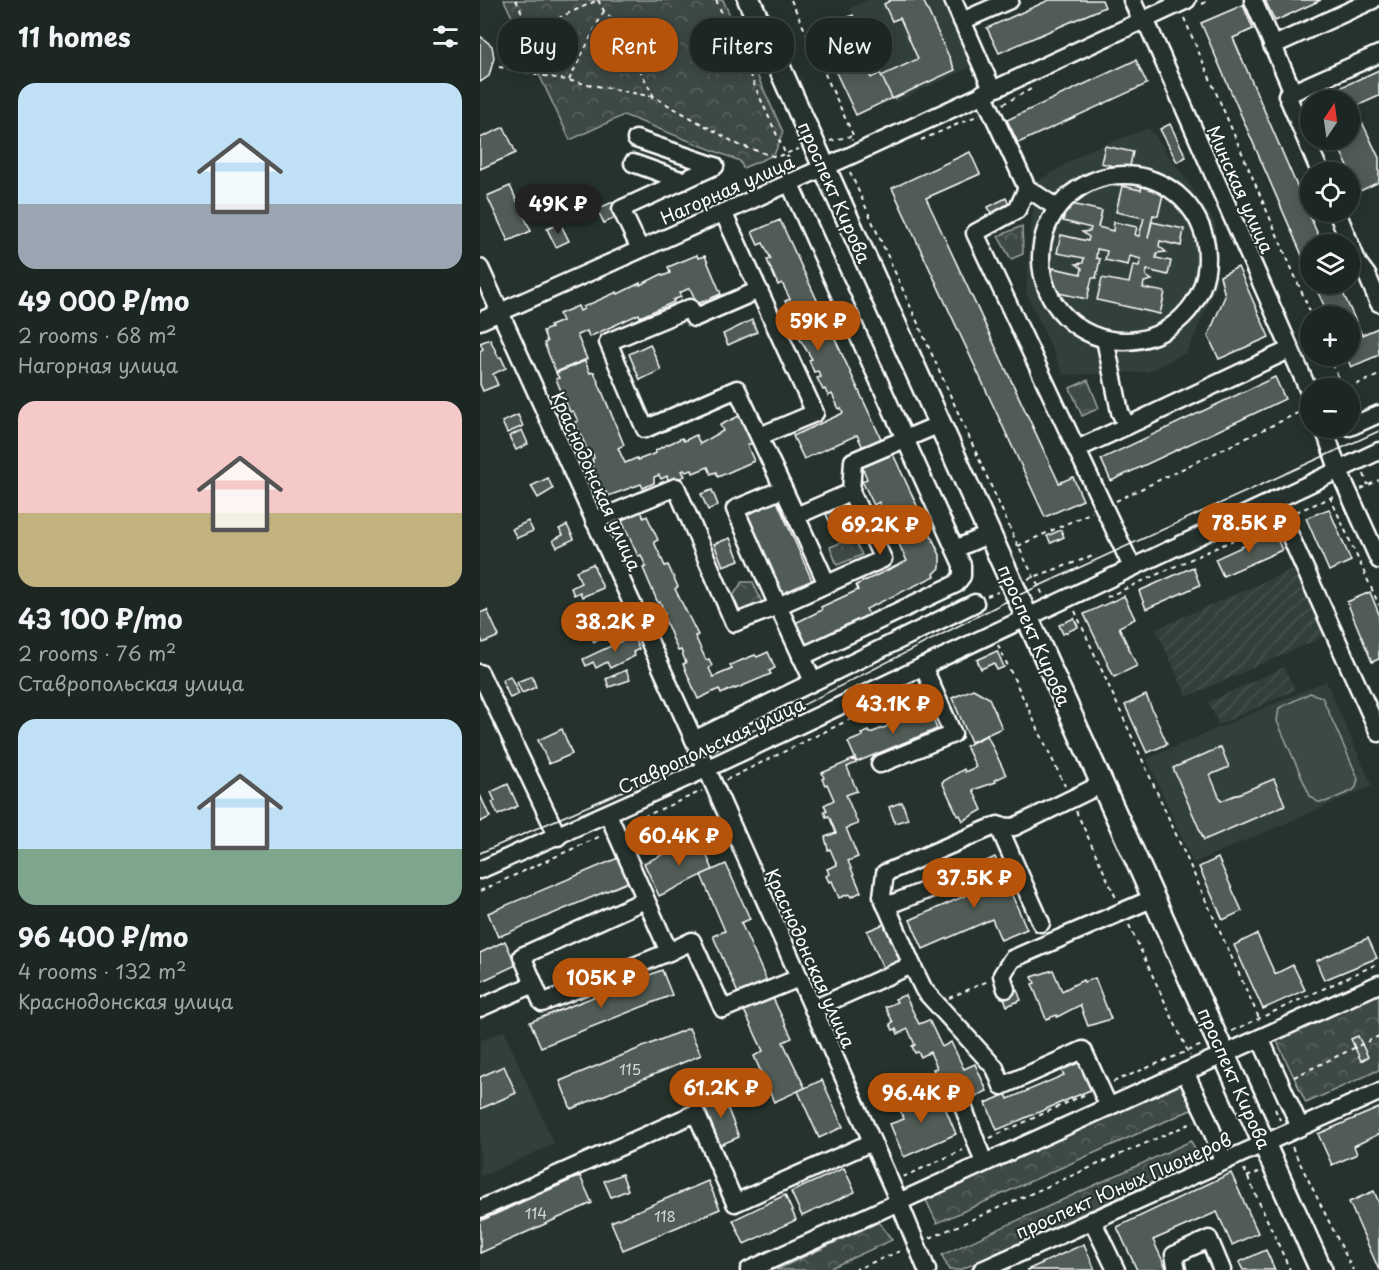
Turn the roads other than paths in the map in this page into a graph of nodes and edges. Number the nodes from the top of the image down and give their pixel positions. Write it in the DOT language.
graph roads {
  1 [pos="749,0"];
  2 [pos="953,0"];
  3 [pos="1010,0"];
  4 [pos="1132,0"];
  5 [pos="1253,0"];
  6 [pos="1373,0"];
  7 [pos="1184,6"];
  8 [pos="1141,20"];
  9 [pos="962,21"];
  10 [pos="1272,46"];
  11 [pos="1379,54"];
  12 [pos="988,91"];
  13 [pos="1293,92"];
  14 [pos="636,139"];
  15 [pos="1316,162"];
  16 [pos="633,163"];
  17 [pos="824,167"];
  18 [pos="683,181"];
  19 [pos="789,182"];
  20 [pos="1028,188"];
  21 [pos="1057,208"];
  22 [pos="723,212"];
  23 [pos="1341,222"];
  24 [pos="640,249"];
  25 [pos="480,268"];
  26 [pos="1373,272"];
  27 [pos="759,290"];
  28 [pos="1379,303"];
  29 [pos="499,313"];
  30 [pos="480,321"];
  31 [pos="1106,339"];
  32 [pos="1289,350"];
  33 [pos="1302,378"];
  34 [pos="1379,414"];
  35 [pos="1360,423"];
  36 [pos="940,424"];
  37 [pos="1127,426"];
  38 [pos="760,436"];
  39 [pos="1328,438"];
  40 [pos="905,439"];
  41 [pos="1077,449"];
  42 [pos="1379,451"];
  43 [pos="1338,469"];
  44 [pos="783,489"];
  45 [pos="851,492"];
  46 [pos="1274,500"];
  47 [pos="796,516"];
  48 [pos="594,521"];
  49 [pos="990,534"];
  50 [pos="955,549"];
  51 [pos="1379,560"];
  52 [pos="1132,567"];
  53 [pos="827,584"];
  54 [pos="977,601"];
  55 [pos="778,606"];
  56 [pos="1027,617"];
  57 [pos="801,657"];
  58 [pos="480,673"];
  59 [pos="924,675"];
  60 [pos="813,681"];
  61 [pos="1379,733"];
  62 [pos="694,740"];
  63 [pos="880,764"];
  64 [pos="706,769"];
  65 [pos="1102,784"];
  66 [pos="612,822"];
  67 [pos="998,825"];
  68 [pos="558,837"];
  69 [pos="480,870"];
  70 [pos="945,883"];
  71 [pos="1154,898"];
  72 [pos="645,900"];
  73 [pos="886,906"];
  74 [pos="1041,922"];
  75 [pos="669,952"];
  76 [pos="912,965"];
  77 [pos="799,978"];
  78 [pos="1004,982"];
  79 [pos="534,984"];
  80 [pos="1379,984"];
  81 [pos="480,1008"];
  82 [pos="813,1009"];
  83 [pos="1253,1041"];
  84 [pos="1220,1046"];
  85 [pos="1191,1069"];
  86 [pos="1379,1092"];
  87 [pos="1109,1107"];
  88 [pos="964,1109"];
  89 [pos="1293,1130"];
  90 [pos="872,1142"];
  91 [pos="1264,1143"];
  92 [pos="1231,1158"];
  93 [pos="984,1163"];
  94 [pos="899,1202"];
  95 [pos="480,1209"];
  96 [pos="1092,1220"];
  97 [pos="749,1270"];
  98 [pos="927,1270"];
  99 [pos="982,1270"];
  100 [pos="1116,1270"];
  101 [pos="1177,1270"];
  102 [pos="1222,1270"];
  103 [pos="1321,1270"];
  1 -- 17 [label="main road, проспект Кирова"];
  2 -- 9 [label="street"];
  3 -- 9 [label="street"];
  4 -- 8 [label="street, Минская улица"];
  5 -- 10 [label="street"];
  6 -- 10 [label="street"];
  7 -- 8 [label="street, Нагорная улица"];
  8 -- 12 [label="street, Нагорная улица"];
  8 -- 32 [label="street, Минская улица"];
  9 -- 12 [label="street"];
  10 -- 13 [label="street"];
  11 -- 13 [label="street"];
  12 -- 17 [label="street, Нагорная улица"];
  12 -- 20 [label="street"];
  13 -- 15 [label="street"];
  14 -- 18 [label="street"];
  16 -- 18 [label="street"];
  17 -- 19 [label="street, Нагорная улица"];
  17 -- 36 [label="main road, проспект Кирова"];
  18 -- 24 [label="street"];
  19 -- 22 [label="street, Нагорная улица"];
  19 -- 40 [label="street"];
  20 -- 21 [label="street"];
  20 -- 41 [label="street"];
  21 -- 31 [label="street"];
  21 -- 31 [label="street"];
  22 -- 24 [label="street, Нагорная улица"];
  22 -- 27 [label="street"];
  23 -- 26 [label="street"];
  24 -- 29 [label="street, Нагорная улица"];
  25 -- 29 [label="street, Краснодонская улица"];
  26 -- 28 [label="street"];
  27 -- 38 [label="street"];
  27 -- 38 [label="street"];
  29 -- 30 [label="street, Нагорная улица"];
  29 -- 48 [label="street, Краснодонская улица"];
  31 -- 37 [label="street"];
  32 -- 33 [label="street, Минская улица"];
  32 -- 37 [label="street"];
  34 -- 35 [label="street"];
  36 -- 40 [label="street"];
  36 -- 49 [label="main road, проспект Кирова"];
  37 -- 41 [label="street"];
  38 -- 44 [label="street"];
  39 -- 43 [label="street"];
  40 -- 45 [label="street"];
  40 -- 50 [label="street"];
  41 -- 52 [label="street"];
  42 -- 43 [label="street, Ставропольская улица"];
  43 -- 46 [label="street, Ставропольская улица"];
  43 -- 51 [label="street"];
  44 -- 47 [label="street"];
  44 -- 55 [label="street"];
  45 -- 47 [label="street"];
  45 -- 53 [label="street"];
  46 -- 52 [label="street, Ставропольская улица"];
  46 -- 61 [label="street"];
  47 -- 53 [label="street"];
  48 -- 55 [label="street"];
  48 -- 62 [label="street, Краснодонская улица"];
  49 -- 50 [label="street"];
  49 -- 56 [label="main road, проспект Кирова"];
  50 -- 57 [label="street"];
  52 -- 56 [label="street, Ставропольская улица"];
  53 -- 55 [label="street"];
  54 -- 60 [label="street"];
  55 -- 57 [label="street"];
  56 -- 59 [label="street, Ставропольская улица"];
  56 -- 65 [label="main road, проспект Кирова"];
  57 -- 60 [label="street"];
  58 -- 68 [label="street"];
  59 -- 63 [label="street"];
  59 -- 64 [label="street, Ставропольская улица"];
  60 -- 62 [label="street"];
  62 -- 64 [label="street, Краснодонская улица"];
  64 -- 66 [label="street, Ставропольская улица"];
  64 -- 77 [label="street, Краснодонская улица"];
  65 -- 67 [label="street"];
  65 -- 71 [label="main road, проспект Кирова"];
  66 -- 68 [label="street, Ставропольская улица"];
  66 -- 72 [label="street"];
  67 -- 73 [label="street"];
  67 -- 74 [label="street"];
  68 -- 69 [label="street, Ставропольская улица"];
  70 -- 73 [label="street"];
  71 -- 78 [label="street"];
  71 -- 84 [label="main road, проспект Кирова"];
  72 -- 75 [label="street"];
  72 -- 79 [label="street"];
  73 -- 76 [label="street"];
  75 -- 77 [label="street"];
  75 -- 79 [label="street"];
  76 -- 82 [label="street"];
  76 -- 87 [label="street"];
  77 -- 82 [label="street, Краснодонская улица"];
  79 -- 81 [label="street"];
  80 -- 83 [label="street"];
  82 -- 90 [label="street, Краснодонская улица"];
  83 -- 84 [label="street"];
  83 -- 89 [label="street"];
  84 -- 85 [label="street"];
  84 -- 91 [label="main road, проспект Кирова"];
  85 -- 87 [label="street"];
  85 -- 92 [label="street"];
  86 -- 89 [label="street, проспект Юных Пионеров"];
  87 -- 93 [label="street"];
  88 -- 93 [label="street"];
  89 -- 91 [label="street, проспект Юных Пионеров"];
  90 -- 94 [label="street, Краснодонская улица"];
  90 -- 95 [label="street"];
  91 -- 92 [label="street, проспект Юных Пионеров"];
  91 -- 103 [label="main road, проспект Кирова"];
  92 -- 96 [label="street, проспект Юных Пионеров"];
  93 -- 94 [label="street"];
  94 -- 97 [label="street"];
  94 -- 98 [label="street, Краснодонская улица"];
  96 -- 99 [label="street, проспект Юных Пионеров"];
  96 -- 100 [label="street"];
  101 -- 102 [label="street"];
}
